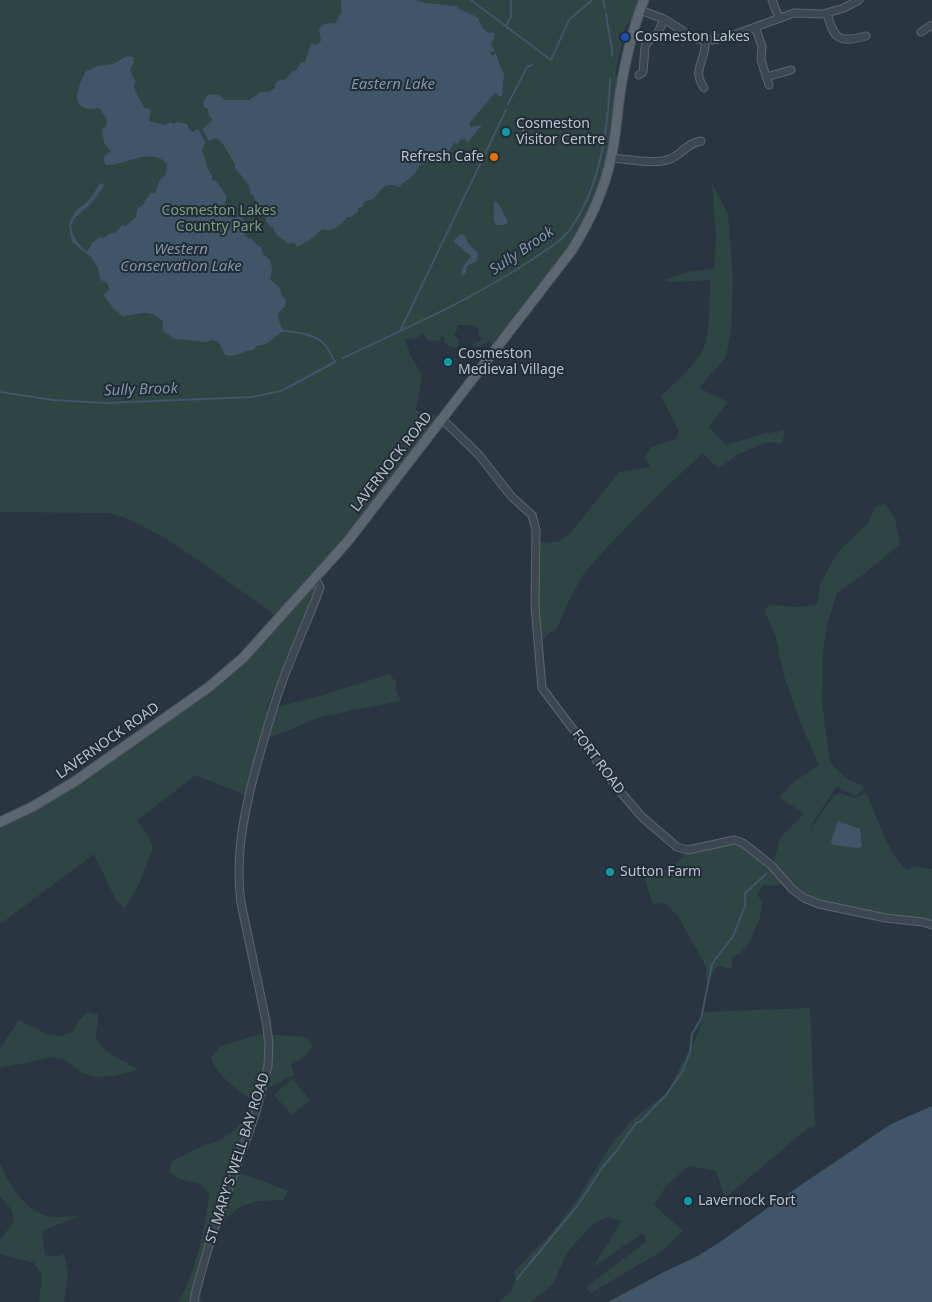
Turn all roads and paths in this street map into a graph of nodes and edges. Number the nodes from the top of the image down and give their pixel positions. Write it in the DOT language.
graph roads {
  1 [pos="644,0"];
  2 [pos="772,0"];
  3 [pos="859,0"];
  4 [pos="640,10"];
  5 [pos="827,13"];
  6 [pos="779,18"];
  7 [pos="664,19"];
  8 [pos="932,25"];
  9 [pos="755,27"];
  10 [pos="921,32"];
  11 [pos="866,36"];
  12 [pos="705,40"];
  13 [pos="791,70"];
  14 [pos="639,75"];
  15 [pos="704,88"];
  16 [pos="701,141"];
  17 [pos="611,158"];
  18 [pos="442,420"];
  19 [pos="315,579"];
  20 [pos="0,822"];
  21 [pos="932,925"];
  22 [pos="194,1302"];
  1 -- 4 [label="main road, LAVERNOCK ROAD"];
  2 -- 6 [label="street"];
  3 -- 5 [label="street"];
  4 -- 7 [label="street"];
  4 -- 17 [label="main road, LAVERNOCK ROAD"];
  5 -- 6 [label="street"];
  5 -- 11 [label="street"];
  6 -- 9 [label="street"];
  7 -- 12 [label="street"];
  7 -- 14 [label="street"];
  8 -- 10 [label="street"];
  9 -- 12 [label="street"];
  9 -- 13 [label="street"];
  12 -- 15 [label="street"];
  16 -- 17 [label="street"];
  17 -- 18 [label="main road, LAVERNOCK ROAD"];
  18 -- 19 [label="main road, LAVERNOCK ROAD"];
  18 -- 21 [label="street, FORT ROAD"];
  19 -- 20 [label="main road, LAVERNOCK ROAD"];
  19 -- 22 [label="street, ST MARY'S WELL BAY ROAD"];
}
